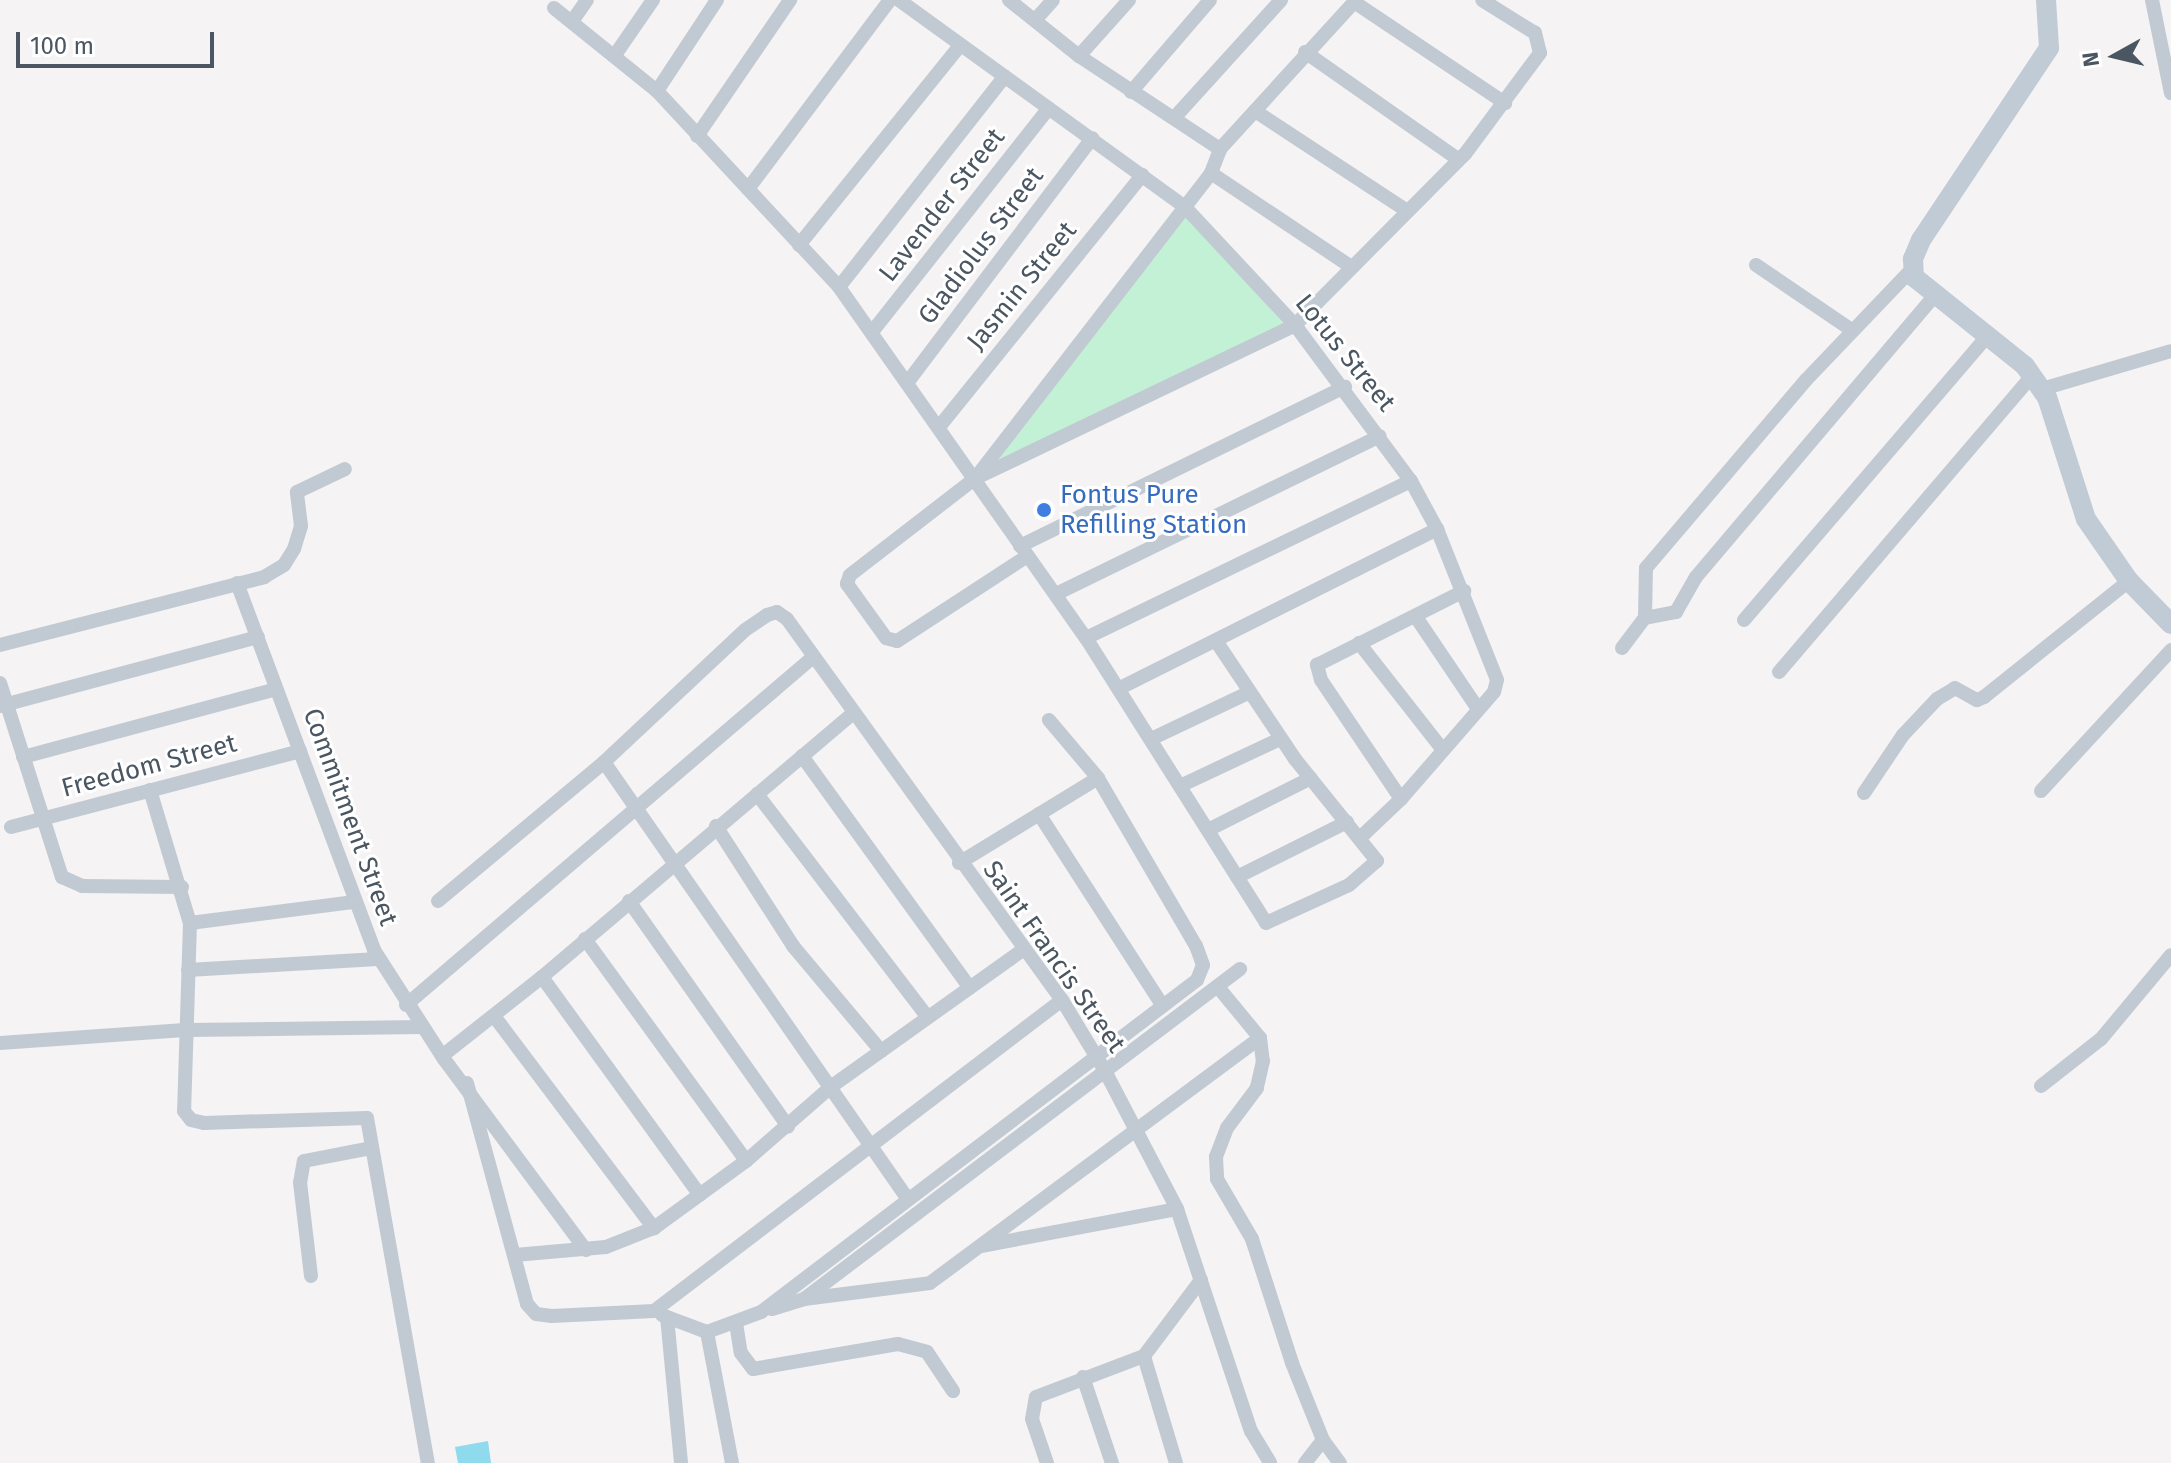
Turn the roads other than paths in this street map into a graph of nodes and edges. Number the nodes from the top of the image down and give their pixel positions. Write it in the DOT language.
graph roads {
  1 [pos="587,0"];
  2 [pos="653,0"];
  3 [pos="717,0"];
  4 [pos="790,0"];
  5 [pos="890,0"];
  6 [pos="899,0"];
  7 [pos="1009,0"];
  8 [pos="1053,0"];
  9 [pos="1129,0"];
  10 [pos="1210,0"];
  11 [pos="1281,0"];
  12 [pos="1482,0"];
  13 [pos="2046,0"];
  14 [pos="2152,0"];
  15 [pos="1355,1"];
  16 [pos="554,8"];
  17 [pos="1036,19"];
  18 [pos="573,20"];
  19 [pos="959,47"];
  20 [pos="1305,52"];
  21 [pos="615,55"];
  22 [pos="1079,56"];
  23 [pos="1005,76"];
  24 [pos="657,91"];
  25 [pos="1131,92"];
  26 [pos="2171,93"];
  27 [pos="1505,103"];
  28 [pos="1049,108"];
  29 [pos="1255,111"];
  30 [pos="1175,117"];
  31 [pos="697,136"];
  32 [pos="1092,138"];
  33 [pos="1220,149"];
  34 [pos="1458,159"];
  35 [pos="1211,173"];
  36 [pos="1142,175"];
  37 [pos="748,189"];
  38 [pos="1184,206"];
  39 [pos="1407,211"];
  40 [pos="799,245"];
  41 [pos="1756,265"];
  42 [pos="1350,266"];
  43 [pos="1912,269"];
  44 [pos="839,287"];
  45 [pos="1934,296"];
  46 [pos="1295,325"];
  47 [pos="1853,331"];
  48 [pos="872,332"];
  49 [pos="1989,334"];
  50 [pos="2171,351"];
  51 [pos="907,383"];
  52 [pos="2036,383"];
  53 [pos="1345,387"];
  54 [pos="939,427"];
  55 [pos="1380,436"];
  56 [pos="345,469"];
  57 [pos="974,479"];
  58 [pos="1411,481"];
  59 [pos="1437,529"];
  60 [pos="1023,551"];
  61 [pos="2129,581"];
  62 [pos="237,583"];
  63 [pos="1464,591"];
  64 [pos="1056,594"];
  65 [pos="1416,617"];
  66 [pos="1645,618"];
  67 [pos="1744,620"];
  68 [pos="2171,624"];
  69 [pos="258,637"];
  70 [pos="1086,638"];
  71 [pos="1216,641"];
  72 [pos="1359,643"];
  73 [pos="0,645"];
  74 [pos="1622,648"];
  75 [pos="2171,650"];
  76 [pos="812,658"];
  77 [pos="1779,672"];
  78 [pos="0,683"];
  79 [pos="1120,688"];
  80 [pos="276,689"];
  81 [pos="1248,693"];
  82 [pos="3,705"];
  83 [pos="1478,709"];
  84 [pos="852,714"];
  85 [pos="1049,720"];
  86 [pos="1151,739"];
  87 [pos="1280,739"];
  88 [pos="1443,750"];
  89 [pos="300,751"];
  90 [pos="802,756"];
  91 [pos="23,757"];
  92 [pos="604,762"];
  93 [pos="1098,778"];
  94 [pos="1311,778"];
  95 [pos="1180,786"];
  96 [pos="150,790"];
  97 [pos="2041,791"];
  98 [pos="1864,793"];
  99 [pos="757,794"];
  100 [pos="1401,799"];
  101 [pos="636,809"];
  102 [pos="1039,814"];
  103 [pos="43,819"];
  104 [pos="1347,822"];
  105 [pos="716,826"];
  106 [pos="11,827"];
  107 [pos="1208,830"];
  108 [pos="1361,837"];
  109 [pos="959,863"];
  110 [pos="671,864"];
  111 [pos="1237,877"];
  112 [pos="182,887"];
  113 [pos="438,901"];
  114 [pos="629,901"];
  115 [pos="353,902"];
  116 [pos="190,923"];
  117 [pos="585,939"];
  118 [pos="1024,949"];
  119 [pos="2171,955"];
  120 [pos="378,959"];
  121 [pos="1240,969"];
  122 [pos="188,970"];
  123 [pos="542,977"];
  124 [pos="1218,987"];
  125 [pos="970,988"];
  126 [pos="1062,1000"];
  127 [pos="406,1005"];
  128 [pos="1162,1005"];
  129 [pos="494,1016"];
  130 [pos="927,1016"];
  131 [pos="422,1027"];
  132 [pos="185,1030"];
  133 [pos="1260,1038"];
  134 [pos="0,1043"];
  135 [pos="881,1051"];
  136 [pos="442,1056"];
  137 [pos="1101,1065"];
  138 [pos="467,1083"];
  139 [pos="832,1086"];
  140 [pos="2041,1086"];
  141 [pos="788,1126"];
  142 [pos="1137,1129"];
  143 [pos="868,1145"];
  144 [pos="371,1148"];
  145 [pos="746,1161"];
  146 [pos="700,1195"];
  147 [pos="907,1198"];
  148 [pos="1177,1209"];
  149 [pos="654,1228"];
  150 [pos="977,1246"];
  151 [pos="586,1250"];
  152 [pos="515,1255"];
  153 [pos="311,1276"];
  154 [pos="1201,1280"];
  155 [pos="804,1299"];
  156 [pos="761,1312"];
  157 [pos="661,1314"];
  158 [pos="736,1323"];
  159 [pos="707,1332"];
  160 [pos="1144,1356"];
  161 [pos="1083,1377"];
  162 [pos="953,1391"];
  163 [pos="1169,1440"];
  164 [pos="1323,1440"];
  165 [pos="428,1463"];
  166 [pos="681,1463"];
  167 [pos="732,1463"];
  168 [pos="1047,1463"];
  169 [pos="1112,1463"];
  170 [pos="1176,1463"];
  171 [pos="1189,1463"];
  172 [pos="1270,1463"];
  173 [pos="1305,1463"];
  174 [pos="1340,1463"];
  1 -- 18 [label="street"];
  2 -- 21 [label="street"];
  3 -- 24 [label="street"];
  4 -- 31 [label="street"];
  5 -- 37 [label="street"];
  6 -- 19 [label="street, Lotus Street"];
  7 -- 17 [label="street"];
  8 -- 17 [label="street"];
  9 -- 22 [label="street"];
  10 -- 25 [label="street"];
  11 -- 30 [label="street"];
  12 -- 27 [label="street"];
  13 -- 43 [label="street"];
  14 -- 26 [label="street"];
  15 -- 20 [label="street"];
  15 -- 27 [label="street"];
  16 -- 18 [label="street"];
  17 -- 22 [label="street"];
  18 -- 21 [label="street"];
  19 -- 23 [label="street, Lotus Street"];
  19 -- 40 [label="street"];
  20 -- 29 [label="street"];
  20 -- 34 [label="street"];
  21 -- 24 [label="street"];
  22 -- 25 [label="street"];
  23 -- 28 [label="street, Lotus Street"];
  23 -- 44 [label="street"];
  24 -- 31 [label="street"];
  25 -- 30 [label="street"];
  27 -- 34 [label="street"];
  28 -- 32 [label="street, Lotus Street"];
  28 -- 48 [label="street, Lavender Street"];
  29 -- 33 [label="street"];
  29 -- 39 [label="street"];
  30 -- 33 [label="street"];
  31 -- 37 [label="street"];
  32 -- 36 [label="street, Lotus Street"];
  32 -- 51 [label="street, Gladiolus Street"];
  33 -- 35 [label="street"];
  34 -- 39 [label="street"];
  35 -- 38 [label="street"];
  35 -- 42 [label="street"];
  36 -- 38 [label="street, Lotus Street"];
  36 -- 54 [label="street, Jasmin Street"];
  37 -- 40 [label="street"];
  38 -- 46 [label="street, Lotus Street"];
  38 -- 57 [label="street"];
  39 -- 42 [label="street"];
  40 -- 44 [label="street"];
  41 -- 47 [label="street"];
  42 -- 46 [label="street"];
  43 -- 45 [label="street"];
  43 -- 47 [label="street"];
  44 -- 48 [label="street"];
  45 -- 49 [label="street"];
  45 -- 66 [label="street"];
  46 -- 53 [label="street, Lotus Street"];
  46 -- 57 [label="street"];
  47 -- 66 [label="street"];
  48 -- 51 [label="street"];
  49 -- 52 [label="street"];
  49 -- 67 [label="street"];
  50 -- 52 [label="street"];
  51 -- 54 [label="street"];
  52 -- 61 [label="street"];
  52 -- 77 [label="street"];
  53 -- 55 [label="street, Lotus Street"];
  53 -- 60 [label="street"];
  54 -- 57 [label="street"];
  55 -- 58 [label="street, Lotus Street"];
  55 -- 64 [label="street"];
  56 -- 62 [label="street"];
  57 -- 60 [label="street"];
  57 -- 60 [label="street"];
  58 -- 59 [label="street, Lotus Street"];
  58 -- 70 [label="street"];
  59 -- 63 [label="street, Lotus Street"];
  59 -- 71 [label="street"];
  60 -- 64 [label="street"];
  61 -- 68 [label="street"];
  61 -- 98 [label="street"];
  62 -- 69 [label="street, Commitment Street"];
  62 -- 73 [label="street"];
  63 -- 65 [label="street"];
  63 -- 83 [label="street, Lotus Street"];
  64 -- 70 [label="street"];
  65 -- 72 [label="street"];
  65 -- 83 [label="street"];
  66 -- 74 [label="street"];
  69 -- 80 [label="street, Commitment Street"];
  69 -- 82 [label="street"];
  70 -- 79 [label="street"];
  71 -- 79 [label="street"];
  71 -- 81 [label="street"];
  72 -- 88 [label="street"];
  72 -- 100 [label="street"];
  75 -- 97 [label="street"];
  76 -- 84 [label="street, Saint Francis Street"];
  76 -- 92 [label="street, Saint Francis Street"];
  76 -- 101 [label="street"];
  78 -- 82 [label="street"];
  79 -- 86 [label="street"];
  80 -- 89 [label="street, Commitment Street"];
  80 -- 91 [label="street"];
  81 -- 86 [label="street"];
  81 -- 87 [label="street"];
  82 -- 91 [label="street"];
  83 -- 88 [label="street, Lotus Street"];
  84 -- 90 [label="street"];
  84 -- 109 [label="street, Saint Francis Street"];
  85 -- 93 [label="street"];
  86 -- 95 [label="street"];
  87 -- 94 [label="street"];
  87 -- 95 [label="street"];
  88 -- 100 [label="street, Lotus Street"];
  89 -- 96 [label="street, Freedom Street"];
  89 -- 115 [label="street, Commitment Street"];
  90 -- 99 [label="street"];
  90 -- 125 [label="street"];
  91 -- 103 [label="street"];
  92 -- 101 [label="street"];
  92 -- 113 [label="street"];
  93 -- 102 [label="street"];
  93 -- 128 [label="street"];
  94 -- 104 [label="street"];
  94 -- 107 [label="street"];
  95 -- 107 [label="street"];
  96 -- 103 [label="street, Freedom Street"];
  96 -- 112 [label="street"];
  99 -- 105 [label="street"];
  99 -- 130 [label="street"];
  100 -- 108 [label="street, Lotus Street"];
  101 -- 110 [label="street"];
  101 -- 127 [label="street"];
  102 -- 109 [label="street"];
  102 -- 128 [label="street"];
  103 -- 106 [label="street, Freedom Street"];
  103 -- 112 [label="street"];
  104 -- 108 [label="street"];
  104 -- 111 [label="street"];
  105 -- 110 [label="street"];
  105 -- 135 [label="street"];
  107 -- 111 [label="street"];
  108 -- 111 [label="street"];
  109 -- 118 [label="street, Saint Francis Street"];
  110 -- 114 [label="street"];
  110 -- 139 [label="street"];
  112 -- 116 [label="street"];
  114 -- 117 [label="street"];
  114 -- 141 [label="street"];
  115 -- 116 [label="street"];
  115 -- 120 [label="street, Commitment Street"];
  116 -- 122 [label="street"];
  117 -- 123 [label="street"];
  117 -- 145 [label="street"];
  118 -- 125 [label="street"];
  118 -- 126 [label="street, Saint Francis Street"];
  119 -- 140 [label="street"];
  120 -- 122 [label="street"];
  120 -- 127 [label="street, Commitment Street"];
  121 -- 124 [label="street"];
  122 -- 132 [label="street"];
  123 -- 129 [label="street"];
  123 -- 146 [label="street"];
  124 -- 133 [label="street"];
  124 -- 137 [label="street"];
  125 -- 130 [label="street"];
  126 -- 137 [label="street, Saint Francis Street"];
  126 -- 143 [label="street"];
  127 -- 131 [label="street, Commitment Street"];
  128 -- 137 [label="street"];
  129 -- 136 [label="street"];
  129 -- 149 [label="street"];
  130 -- 135 [label="street"];
  131 -- 132 [label="street"];
  131 -- 136 [label="street, Commitment Street"];
  132 -- 134 [label="street"];
  132 -- 144 [label="street"];
  133 -- 142 [label="street"];
  133 -- 164 [label="street"];
  135 -- 139 [label="street"];
  136 -- 138 [label="street, Commitment Street"];
  137 -- 142 [label="street, Saint Francis Street"];
  137 -- 147 [label="street"];
  137 -- 155 [label="street"];
  138 -- 151 [label="street, Commitment Street"];
  138 -- 152 [label="street"];
  139 -- 141 [label="street"];
  139 -- 143 [label="street"];
  141 -- 145 [label="street"];
  142 -- 148 [label="street, Saint Francis Street"];
  142 -- 150 [label="street"];
  143 -- 147 [label="street"];
  143 -- 157 [label="street"];
  144 -- 153 [label="street"];
  144 -- 165 [label="street"];
  145 -- 146 [label="street"];
  146 -- 149 [label="street"];
  147 -- 156 [label="street"];
  148 -- 150 [label="street"];
  148 -- 154 [label="street, Saint Francis Street"];
  149 -- 151 [label="street"];
  150 -- 155 [label="street"];
  151 -- 152 [label="street"];
  152 -- 157 [label="street"];
  154 -- 160 [label="street"];
  154 -- 172 [label="street, Saint Francis Street"];
  155 -- 156 [label="street"];
  156 -- 158 [label="street"];
  157 -- 159 [label="street"];
  157 -- 166 [label="street"];
  158 -- 159 [label="street"];
  158 -- 162 [label="street"];
  159 -- 167 [label="street"];
  160 -- 161 [label="street"];
  160 -- 163 [label="street"];
  161 -- 168 [label="street"];
  161 -- 169 [label="street"];
  163 -- 170 [label="street"];
  163 -- 171 [label="street"];
  164 -- 173 [label="street"];
  164 -- 174 [label="street"];
}
